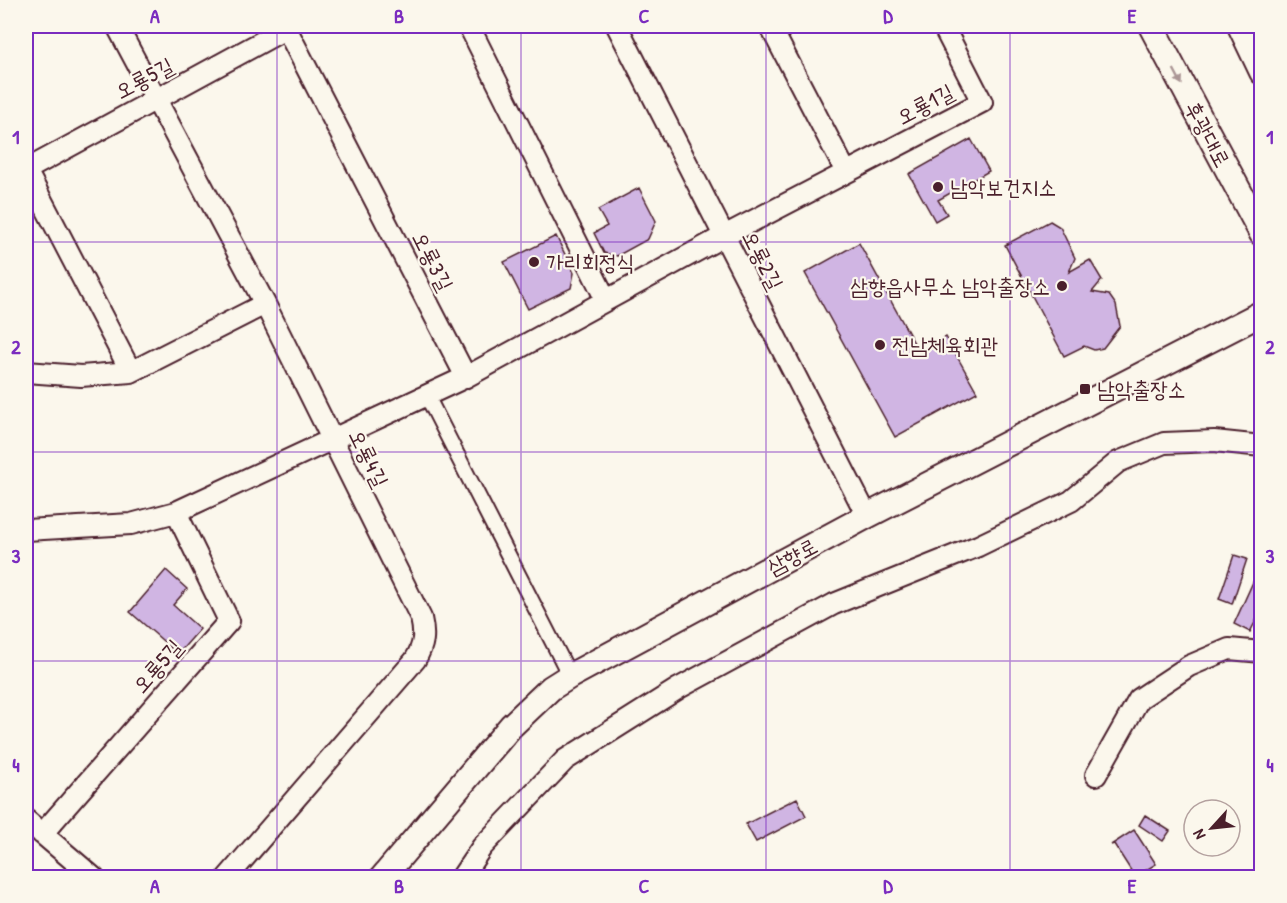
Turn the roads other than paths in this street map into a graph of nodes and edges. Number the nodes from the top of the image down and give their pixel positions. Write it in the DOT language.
graph roads {
  1 [pos="117,26"];
  2 [pos="288,26"];
  3 [pos="469,26"];
  4 [pos="617,26"];
  5 [pos="770,26"];
  6 [pos="943,26"];
  7 [pos="1240,26"];
  8 [pos="1153,28"];
  9 [pos="1262,72"];
  10 [pos="156,99"];
  11 [pos="846,172"];
  12 [pos="1262,234"];
  13 [pos="724,236"];
  14 [pos="606,300"];
  15 [pos="265,304"];
  16 [pos="1262,313"];
  17 [pos="26,372"];
  18 [pos="131,372"];
  19 [pos="466,377"];
  20 [pos="427,396"];
  21 [pos="333,438"];
  22 [pos="1262,446"];
  23 [pos="176,512"];
  24 [pos="867,516"];
  25 [pos="26,530"];
  26 [pos="1262,652"];
  27 [pos="570,676"];
  28 [pos="1096,775"];
  29 [pos="26,820"];
  30 [pos="42,834"];
  31 [pos="94,878"];
  32 [pos="226,878"];
  33 [pos="382,878"];
  34 [pos="461,878"];
  1 -- 10 [label="street, 오룡4길"];
  2 -- 10 [label="street, 오룡5길"];
  2 -- 19 [label="street, 오룡3길"];
  3 -- 14 [label="street"];
  4 -- 13 [label="street, 오룡2길"];
  5 -- 11 [label="street"];
  6 -- 11 [label="street, 오룡1길"];
  7 -- 9 [label="street"];
  8 -- 12 [label="street, 후광대로, one-way"];
  10 -- 15 [label="street, 오룡4길"];
  10 -- 18 [label="street, 오룡5길"];
  11 -- 13 [label="street, 오룡1길"];
  13 -- 14 [label="street"];
  13 -- 24 [label="street, 오룡2길"];
  14 -- 19 [label="street"];
  15 -- 18 [label="street"];
  15 -- 21 [label="street, 오룡4길"];
  16 -- 24 [label="street, 삼향로"];
  17 -- 18 [label="street"];
  19 -- 20 [label="street"];
  20 -- 21 [label="street"];
  20 -- 27 [label="street"];
  21 -- 23 [label="street"];
  21 -- 32 [label="street, 오룡4길"];
  22 -- 34 [label="street"];
  23 -- 25 [label="street"];
  23 -- 30 [label="street, 오룡5길"];
  24 -- 27 [label="street, 삼향로"];
  26 -- 28 [label="street"];
  27 -- 33 [label="street, 삼향로"];
  29 -- 30 [label="street"];
  30 -- 31 [label="street"];
}
